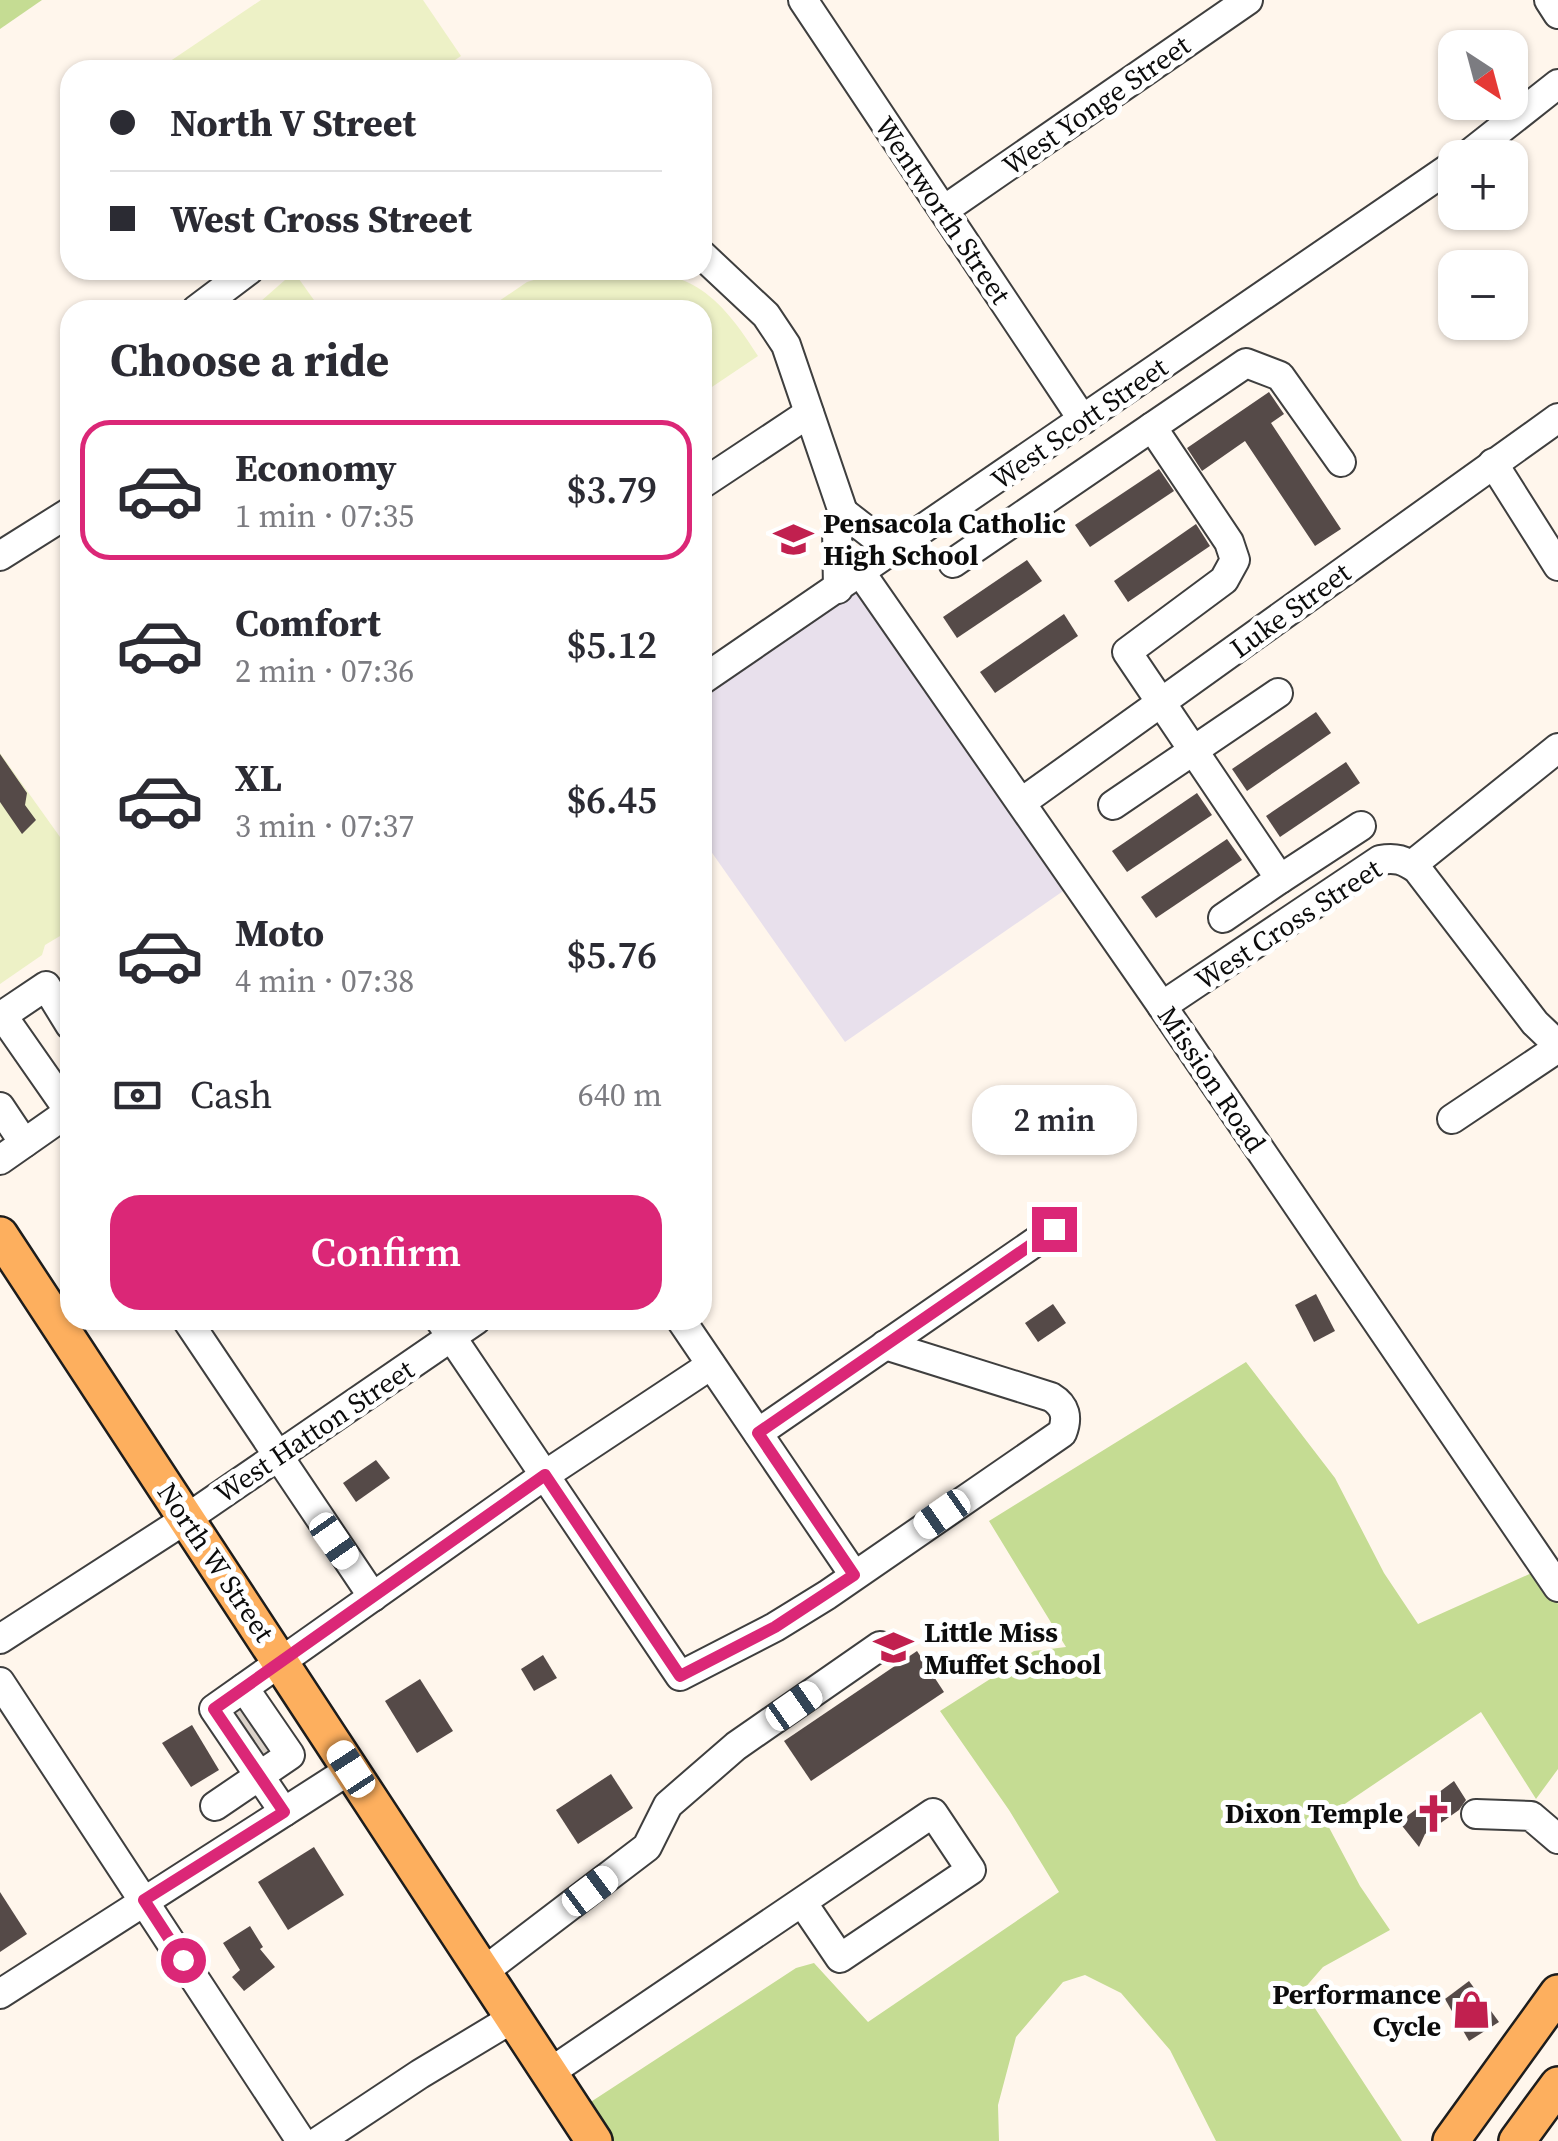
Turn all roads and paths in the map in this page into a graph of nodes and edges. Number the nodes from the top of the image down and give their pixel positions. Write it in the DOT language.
graph roads {
  1 [pos="803,0"];
  2 [pos="1248,0"];
  3 [pos="1548,0"];
  4 [pos="1558,14"];
  5 [pos="1558,84"];
  6 [pos="1487,140"];
  7 [pos="1438,176"];
  8 [pos="944,210"];
  9 [pos="712,264"];
  10 [pos="236,280"];
  11 [pos="209,300"];
  12 [pos="809,413"];
  13 [pos="1558,418"];
  14 [pos="1082,420"];
  15 [pos="1152,427"];
  16 [pos="1341,462"];
  17 [pos="1493,463"];
  18 [pos="712,477"];
  19 [pos="844,512"];
  20 [pos="60,518"];
  21 [pos="893,551"];
  22 [pos="0,556"];
  23 [pos="953,564"];
  24 [pos="1558,566"];
  25 [pos="849,581"];
  26 [pos="712,673"];
  27 [pos="1278,693"];
  28 [pos="1162,702"];
  29 [pos="1558,748"];
  30 [pos="1194,750"];
  31 [pos="1022,802"];
  32 [pos="1114,805"];
  33 [pos="1360,826"];
  34 [pos="1414,867"];
  35 [pos="1280,879"];
  36 [pos="1224,918"];
  37 [pos="1162,1006"];
  38 [pos="60,1009"];
  39 [pos="1,1016"];
  40 [pos="1558,1047"];
  41 [pos="0,1107"];
  42 [pos="60,1109"];
  43 [pos="1452,1119"];
  44 [pos="60,1124"];
  45 [pos="24,1143"];
  46 [pos="0,1160"];
  47 [pos="1054,1229"];
  48 [pos="0,1235"];
  49 [pos="10,1273"];
  50 [pos="193,1330"];
  51 [pos="442,1330"];
  52 [pos="446,1330"];
  53 [pos="688,1330"];
  54 [pos="886,1345"];
  55 [pos="711,1365"];
  56 [pos="758,1433"];
  57 [pos="276,1458"];
  58 [pos="545,1475"];
  59 [pos="186,1519"];
  60 [pos="854,1575"];
  61 [pos="1558,1588"];
  62 [pos="373,1597"];
  63 [pos="0,1638"];
  64 [pos="880,1646"];
  65 [pos="282,1662"];
  66 [pos="0,1682"];
  67 [pos="253,1734"];
  68 [pos="351,1769"];
  69 [pos="215,1806"];
  70 [pos="284,1812"];
  71 [pos="1476,1814"];
  72 [pos="1558,1839"];
  73 [pos="144,1900"];
  74 [pos="802,1902"];
  75 [pos="483,1972"];
  76 [pos="1558,1993"];
  77 [pos="0,1994"];
  78 [pos="513,2018"];
  79 [pos="549,2073"];
  80 [pos="1558,2086"];
  81 [pos="301,2141"];
  82 [pos="320,2141"];
  83 [pos="594,2141"];
  84 [pos="1451,2141"];
  85 [pos="1517,2141"];
  1 -- 8 [label="street, Wentworth Street"];
  2 -- 8 [label="street, West Yonge Street"];
  3 -- 4 [label="street"];
  5 -- 6 [label="street"];
  7 -- 14 [label="street, West Scott Street"];
  8 -- 14 [label="street, Wentworth Street"];
  9 -- 12 [label="street"];
  10 -- 11 [label="street"];
  12 -- 18 [label="street"];
  12 -- 19 [label="street"];
  13 -- 17 [label="street, Luke Street"];
  14 -- 21 [label="street, West Scott Street"];
  15 -- 16 [label="street"];
  15 -- 23 [label="street"];
  15 -- 28 [label="street"];
  17 -- 24 [label="street"];
  17 -- 28 [label="street, Luke Street"];
  19 -- 21 [label="street"];
  19 -- 25 [label="street"];
  20 -- 22 [label="street"];
  21 -- 25 [label="street, West Scott Street"];
  25 -- 26 [label="street, West Scott Street"];
  25 -- 31 [label="street, Mission Road"];
  27 -- 30 [label="street"];
  28 -- 30 [label="street"];
  28 -- 31 [label="street, Luke Street"];
  29 -- 34 [label="street"];
  30 -- 32 [label="street"];
  30 -- 35 [label="street"];
  31 -- 37 [label="street, Mission Road"];
  33 -- 35 [label="street"];
  34 -- 37 [label="street, West Cross Street"];
  34 -- 40 [label="street"];
  35 -- 36 [label="street"];
  37 -- 61 [label="street, Mission Road"];
  38 -- 39 [label="street"];
  39 -- 42 [label="street"];
  40 -- 43 [label="street"];
  41 -- 45 [label="street"];
  44 -- 45 [label="street"];
  45 -- 46 [label="street"];
  47 -- 54 [label="street"];
  48 -- 49 [label="main road, North W Street"];
  49 -- 59 [label="main road, North W Street"];
  50 -- 57 [label="street"];
  51 -- 57 [label="street, West Hatton Street"];
  52 -- 58 [label="street"];
  53 -- 55 [label="street"];
  54 -- 56 [label="street"];
  54 -- 60 [label="street"];
  55 -- 56 [label="street"];
  55 -- 58 [label="street"];
  56 -- 60 [label="street"];
  57 -- 59 [label="street, West Hatton Street"];
  57 -- 62 [label="street"];
  58 -- 60 [label="street"];
  58 -- 62 [label="street"];
  59 -- 63 [label="street, West Hatton Street"];
  59 -- 65 [label="main road, North W Street"];
  62 -- 65 [label="street"];
  64 -- 75 [label="street"];
  65 -- 67 [label="street"];
  65 -- 68 [label="main road, North W Street"];
  66 -- 73 [label="street"];
  67 -- 69 [label="street"];
  67 -- 70 [label="street"];
  68 -- 70 [label="street"];
  68 -- 75 [label="main road, North W Street"];
  70 -- 73 [label="street"];
  71 -- 72 [label="street"];
  73 -- 77 [label="street"];
  73 -- 81 [label="street"];
  74 -- 74 [label="street"];
  74 -- 79 [label="street"];
  75 -- 78 [label="main road, North W Street"];
  76 -- 84 [label="main road"];
  78 -- 79 [label="main road, North W Street"];
  78 -- 82 [label="street"];
  79 -- 83 [label="main road, North W Street"];
  80 -- 85 [label="main road"];
}
